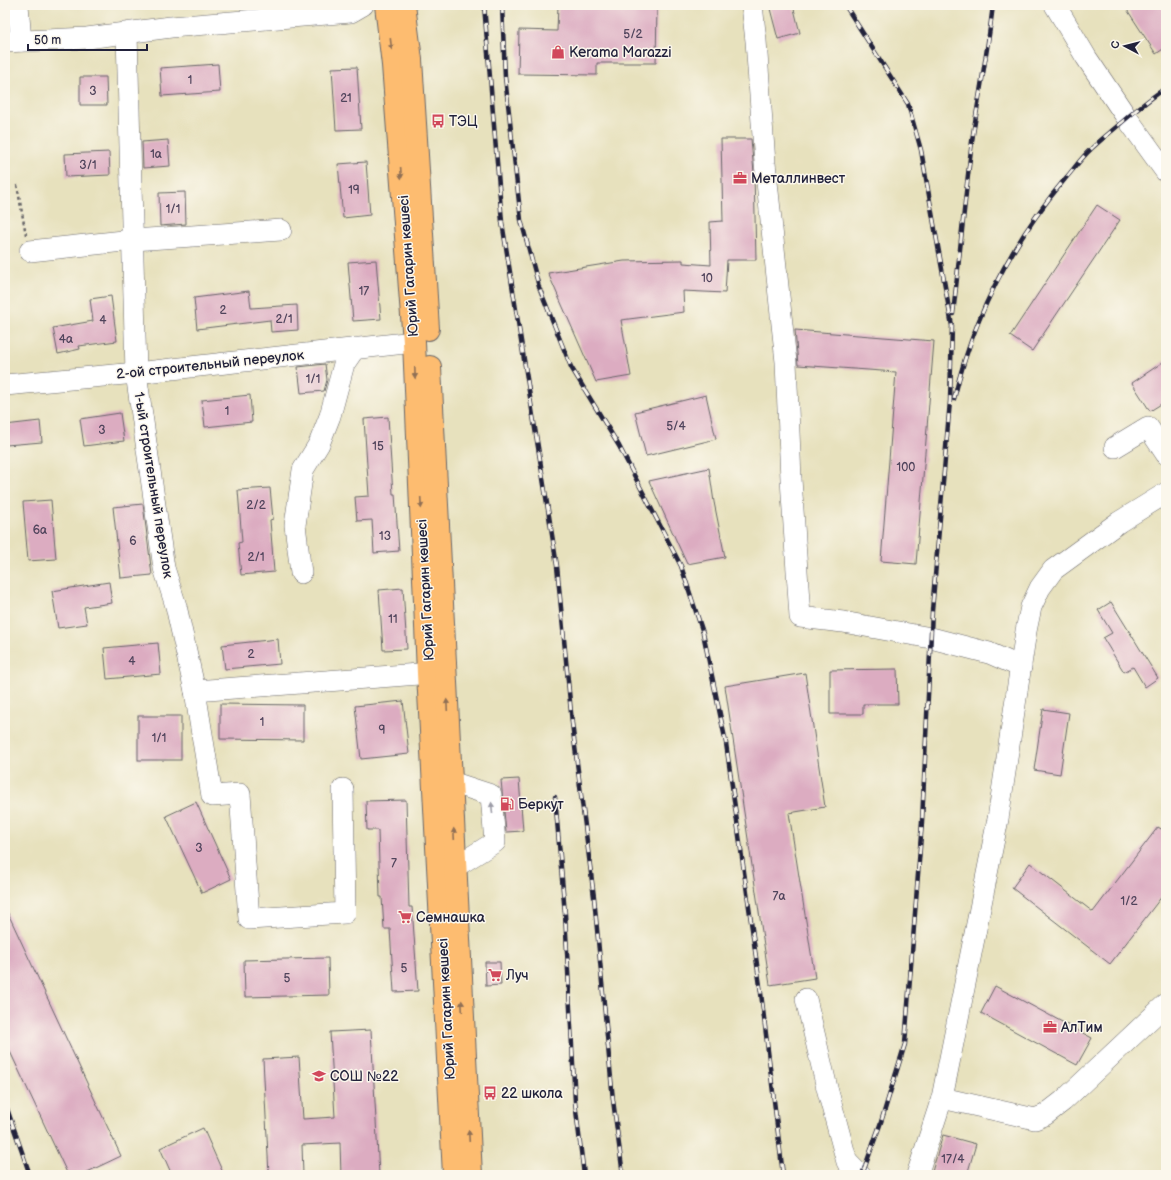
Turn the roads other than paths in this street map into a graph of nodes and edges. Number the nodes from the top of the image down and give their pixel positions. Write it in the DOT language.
graph roads {
  1 [pos="18,5"];
  2 [pos="363,5"];
  3 [pos="386,5"];
  4 [pos="404,5"];
  5 [pos="752,5"];
  6 [pos="1055,5"];
  7 [pos="127,34"];
  8 [pos="13,41"];
  9 [pos="1166,172"];
  10 [pos="281,230"];
  11 [pos="133,240"];
  12 [pos="30,251"];
  13 [pos="414,342"];
  14 [pos="355,348"];
  15 [pos="136,373"];
  16 [pos="5,385"];
  17 [pos="1115,448"];
  18 [pos="1166,454"];
  19 [pos="1166,493"];
  20 [pos="301,573"];
  21 [pos="1021,667"];
  22 [pos="437,672"];
  23 [pos="195,691"];
  24 [pos="451,782"];
  25 [pos="343,789"];
  26 [pos="455,867"];
  27 [pos="806,999"];
  28 [pos="1166,1004"];
  29 [pos="942,1098"];
  30 [pos="454,1175"];
  31 [pos="471,1175"];
  32 [pos="860,1175"];
  33 [pos="917,1175"];
  1 -- 8 [label="street"];
  2 -- 7 [label="street"];
  3 -- 13 [label="main road, Юрий Гагарин көшесі, one-way"];
  4 -- 22 [label="main road, Юрий Гагарин көшесі"];
  5 -- 21 [label="street"];
  6 -- 9 [label="street"];
  7 -- 8 [label="street"];
  7 -- 11 [label="street, 1-ый строительный переулок"];
  10 -- 11 [label="street"];
  11 -- 12 [label="street"];
  11 -- 15 [label="street, 1-ый строительный переулок"];
  13 -- 14 [label="street, 2-ой строительный переулок"];
  13 -- 22 [label="main road, Юрий Гагарин көшесі, one-way"];
  14 -- 15 [label="street, 2-ой строительный переулок"];
  14 -- 20 [label="street"];
  15 -- 16 [label="street, 2-ой строительный переулок"];
  15 -- 23 [label="street, 1-ый строительный переулок"];
  17 -- 18 [label="street"];
  19 -- 21 [label="street"];
  21 -- 29 [label="street"];
  22 -- 23 [label="street"];
  24 -- 22 [label="main road, Юрий Гагарин көшесі, one-way"];
  22 -- 30 [label="main road, Юрий Гагарин көшесі"];
  23 -- 25 [label="street, 1-ый строительный переулок"];
  26 -- 24 [label="main road, Юрий Гагарин көшесі, one-way"];
  26 -- 24 [label="street, one-way"];
  31 -- 26 [label="main road, Юрий Гагарин көшесі, one-way"];
  27 -- 32 [label="street"];
  28 -- 29 [label="street"];
  29 -- 33 [label="street"];
}
